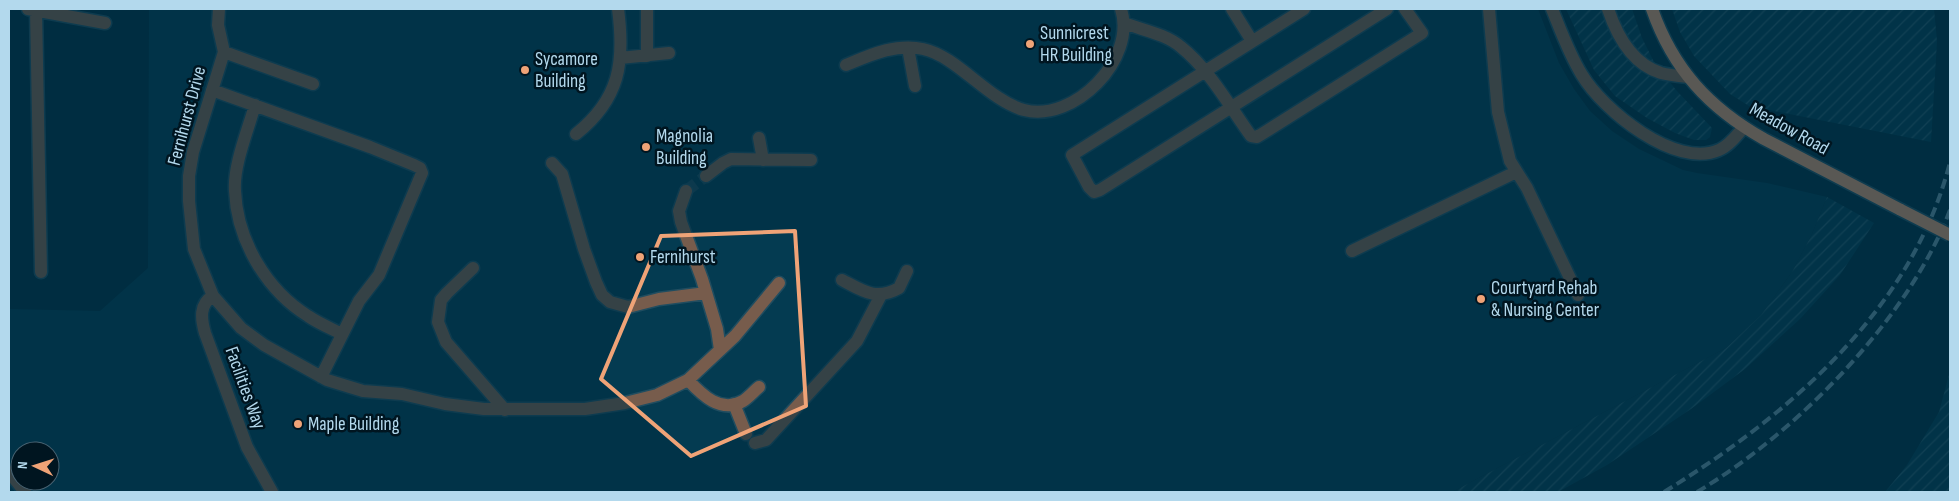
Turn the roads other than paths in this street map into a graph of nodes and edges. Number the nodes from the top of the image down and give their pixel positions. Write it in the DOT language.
graph roads {
  1 [pos="32,9"];
  2 [pos="219,9"];
  3 [pos="618,9"];
  4 [pos="647,9"];
  5 [pos="1121,9"];
  6 [pos="1232,9"];
  7 [pos="1304,9"];
  8 [pos="1387,9"];
  9 [pos="1405,9"];
  10 [pos="1489,9"];
  11 [pos="1552,9"];
  12 [pos="1608,9"];
  13 [pos="1652,9"];
  14 [pos="105,23"];
  15 [pos="1124,24"];
  16 [pos="1252,41"];
  17 [pos="908,48"];
  18 [pos="224,52"];
  19 [pos="669,53"];
  20 [pos="647,56"];
  21 [pos="620,58"];
  22 [pos="846,65"];
  23 [pos="1205,72"];
  24 [pos="1688,77"];
  25 [pos="313,84"];
  26 [pos="915,86"];
  27 [pos="212,90"];
  28 [pos="255,105"];
  29 [pos="1230,108"];
  30 [pos="1744,128"];
  31 [pos="576,134"];
  32 [pos="760,138"];
  33 [pos="763,160"];
  34 [pos="811,160"];
  35 [pos="552,163"];
  36 [pos="1516,172"];
  37 [pos="706,176"];
  38 [pos="686,191"];
  39 [pos="1950,234"];
  40 [pos="1352,251"];
  41 [pos="473,268"];
  42 [pos="908,270"];
  43 [pos="41,272"];
  44 [pos="842,280"];
  45 [pos="779,283"];
  46 [pos="706,293"];
  47 [pos="881,295"];
  48 [pos="1578,295"];
  49 [pos="213,296"];
  50 [pos="342,334"];
  51 [pos="720,350"];
  52 [pos="321,377"];
  53 [pos="688,380"];
  54 [pos="759,387"];
  55 [pos="734,404"];
  56 [pos="505,410"];
  57 [pos="9,472"];
  58 [pos="25,492"];
  59 [pos="272,492"];
  1 -- 14 [label="street"];
  1 -- 43 [label="street"];
  2 -- 18 [label="street, Fernihurst Drive"];
  3 -- 21 [label="street"];
  4 -- 20 [label="street"];
  5 -- 15 [label="street"];
  6 -- 16 [label="street"];
  7 -- 16 [label="street"];
  8 -- 29 [label="street"];
  9 -- 29 [label="street"];
  10 -- 36 [label="street"];
  11 -- 30 [label="street"];
  12 -- 24 [label="street"];
  13 -- 24 [label="main road, Meadow Road"];
  15 -- 17 [label="street"];
  15 -- 23 [label="street"];
  16 -- 23 [label="street"];
  17 -- 22 [label="street"];
  17 -- 26 [label="street"];
  18 -- 25 [label="street"];
  18 -- 27 [label="street, Fernihurst Drive"];
  19 -- 20 [label="street"];
  20 -- 21 [label="street"];
  21 -- 31 [label="street"];
  23 -- 29 [label="street"];
  23 -- 29 [label="street"];
  24 -- 30 [label="main road, Meadow Road"];
  27 -- 28 [label="street"];
  27 -- 49 [label="street, Fernihurst Drive"];
  28 -- 50 [label="street"];
  28 -- 50 [label="street"];
  30 -- 39 [label="main road, Meadow Road, bridge"];
  32 -- 33 [label="street"];
  33 -- 34 [label="street"];
  33 -- 37 [label="street"];
  35 -- 46 [label="street"];
  36 -- 40 [label="street"];
  36 -- 48 [label="street"];
  38 -- 46 [label="street"];
  41 -- 56 [label="street"];
  42 -- 47 [label="street"];
  44 -- 47 [label="street"];
  45 -- 51 [label="street, Fernihurst Drive"];
  46 -- 51 [label="street"];
  47 -- 55 [label="street"];
  49 -- 52 [label="street, Fernihurst Drive"];
  49 -- 59 [label="street, Facilities Way"];
  50 -- 52 [label="street"];
  51 -- 53 [label="street, Fernihurst Drive"];
  52 -- 56 [label="street, Fernihurst Drive"];
  53 -- 55 [label="street"];
  53 -- 56 [label="street, Fernihurst Drive"];
  54 -- 55 [label="street"];
  57 -- 58 [label="street"];
}
